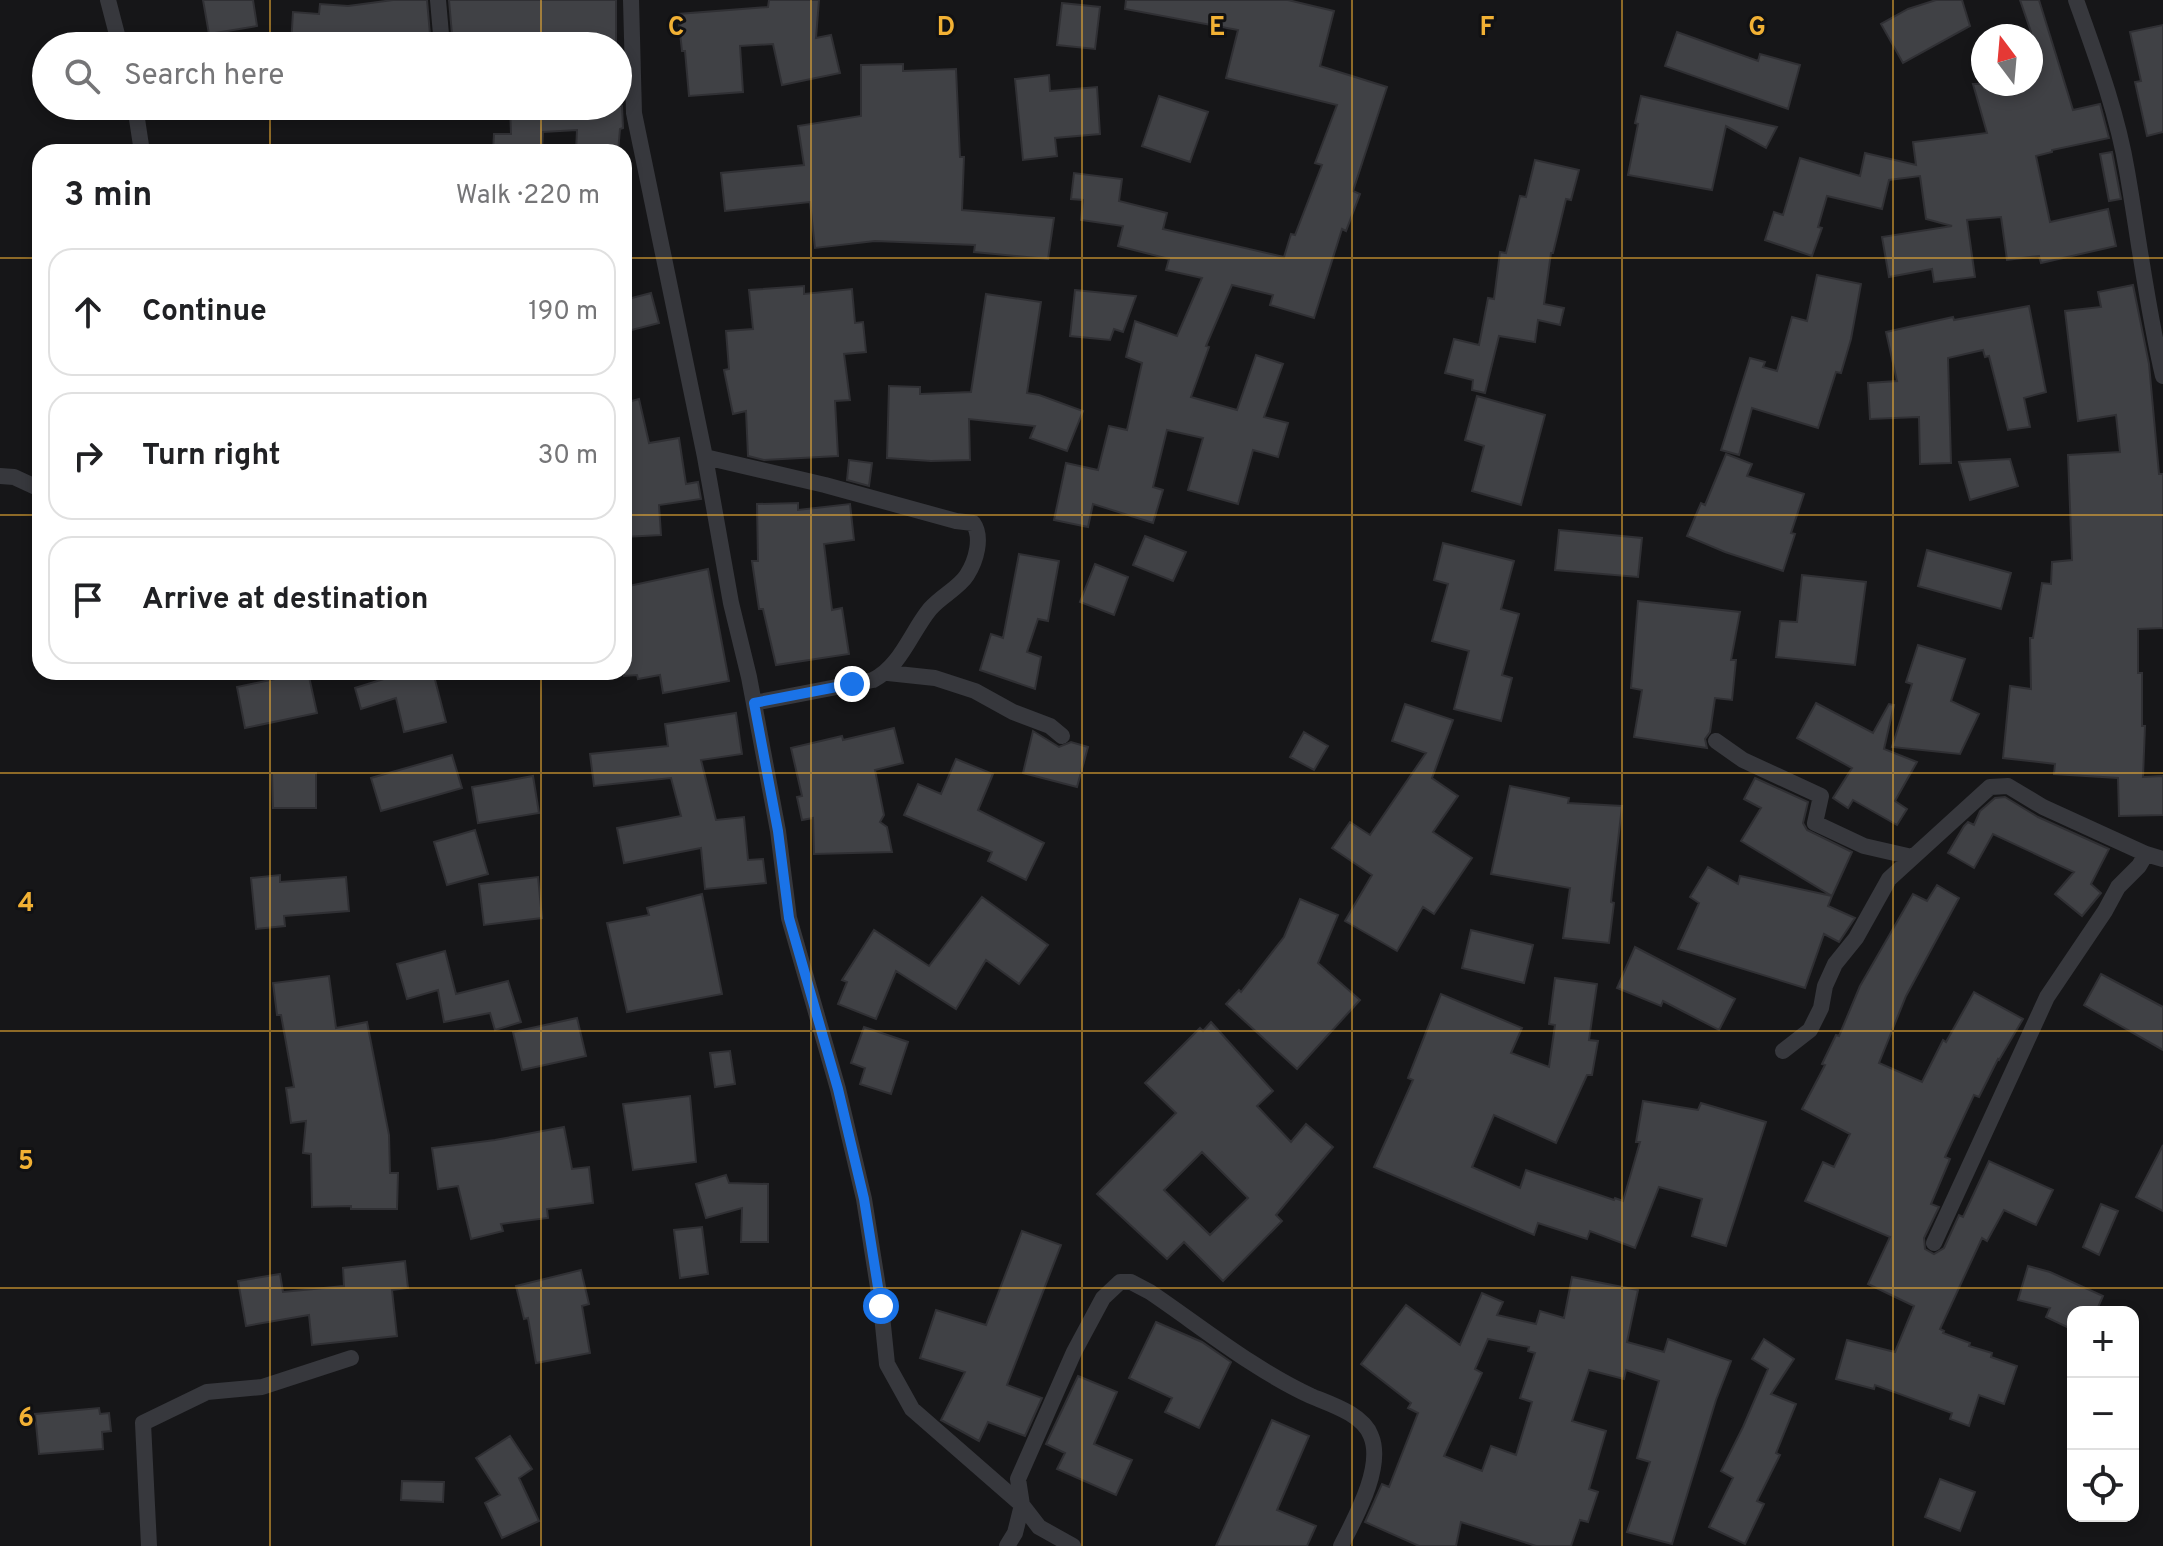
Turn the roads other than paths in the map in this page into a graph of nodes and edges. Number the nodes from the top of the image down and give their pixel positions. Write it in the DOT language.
graph roads {
  1 [pos="108,0"];
  2 [pos="438,0"];
  3 [pos="631,0"];
  4 [pos="2076,0"];
  5 [pos="116,32"];
  6 [pos="441,32"];
  7 [pos="632,32"];
  8 [pos="632,38"];
  9 [pos="137,120"];
  10 [pos="141,144"];
  11 [pos="2163,376"];
  12 [pos="705,457"];
  13 [pos="0,476"];
  14 [pos="32,485"];
  15 [pos="888,673"];
  16 [pos="754,703"];
  17 [pos="1062,736"];
  18 [pos="1716,741"];
  19 [pos="2146,854"];
  20 [pos="1912,857"];
  21 [pos="2163,859"];
  22 [pos="1783,1051"];
  23 [pos="1934,1243"];
  24 [pos="351,1358"];
  25 [pos="1022,1505"];
  26 [pos="149,1546"];
  27 [pos="1007,1546"];
  28 [pos="1073,1546"];
  29 [pos="1341,1546"];
  1 -- 5 [label="street"];
  2 -- 6 [label="street"];
  3 -- 7 [label="street"];
  4 -- 11 [label="street"];
  8 -- 12 [label="street"];
  9 -- 10 [label="street"];
  12 -- 15 [label="street"];
  12 -- 16 [label="street"];
  13 -- 14 [label="street"];
  15 -- 16 [label="street"];
  15 -- 17 [label="street"];
  16 -- 25 [label="street"];
  18 -- 20 [label="street"];
  19 -- 20 [label="street"];
  19 -- 21 [label="street"];
  19 -- 23 [label="street"];
  20 -- 22 [label="street"];
  24 -- 26 [label="street"];
  25 -- 27 [label="street"];
  25 -- 28 [label="street"];
  25 -- 29 [label="street"];
}
